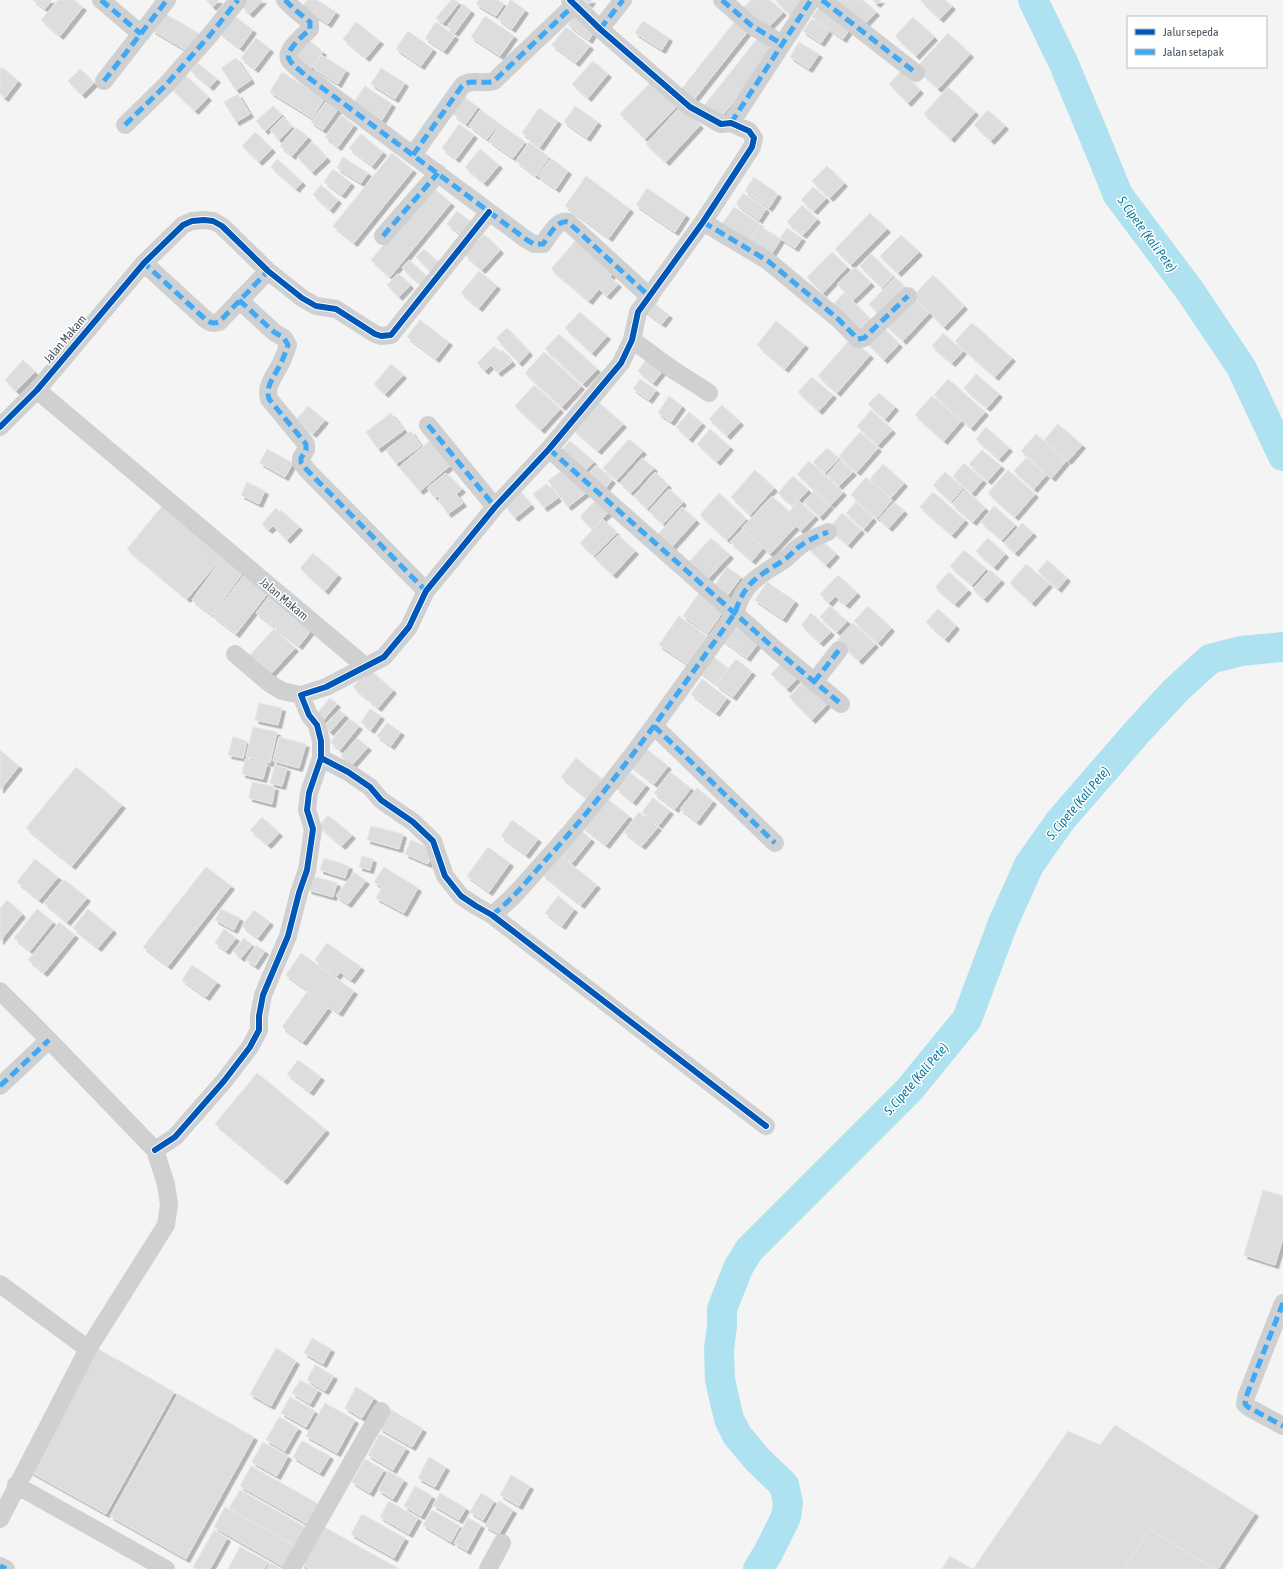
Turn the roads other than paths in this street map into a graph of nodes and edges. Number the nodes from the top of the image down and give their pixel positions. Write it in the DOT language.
graph roads {
  1 [pos="101,0"];
  2 [pos="167,0"];
  3 [pos="238,0"];
  4 [pos="285,0"];
  5 [pos="623,0"];
  6 [pos="722,0"];
  7 [pos="811,0"];
  8 [pos="822,0"];
  9 [pos="573,2"];
  10 [pos="600,29"];
  11 [pos="141,34"];
  12 [pos="782,44"];
  13 [pos="916,73"];
  14 [pos="104,81"];
  15 [pos="731,123"];
  16 [pos="125,125"];
  17 [pos="413,155"];
  18 [pos="438,173"];
  19 [pos="489,212"];
  20 [pos="703,222"];
  21 [pos="384,236"];
  22 [pos="144,263"];
  23 [pos="268,271"];
  24 [pos="650,296"];
  25 [pos="908,296"];
  26 [pos="239,300"];
  27 [pos="632,340"];
  28 [pos="37,390"];
  29 [pos="709,393"];
  30 [pos="428,425"];
  31 [pos="0,427"];
  32 [pos="549,449"];
  33 [pos="495,507"];
  34 [pos="828,532"];
  35 [pos="426,591"];
  36 [pos="734,613"];
  37 [pos="840,650"];
  38 [pos="235,654"];
  39 [pos="366,668"];
  40 [pos="814,682"];
  41 [pos="301,695"];
  42 [pos="841,704"];
  43 [pos="654,726"];
  44 [pos="321,758"];
  45 [pos="775,843"];
  46 [pos="492,915"];
  47 [pos="0,991"];
  48 [pos="49,1040"];
  49 [pos="0,1086"];
  50 [pos="766,1126"];
  51 [pos="155,1150"];
  52 [pos="0,1284"];
  53 [pos="1283,1304"];
  54 [pos="88,1349"];
  55 [pos="381,1410"];
  56 [pos="1283,1426"];
  57 [pos="16,1485"];
  58 [pos="0,1519"];
  59 [pos="502,1543"];
  60 [pos="0,1566"];
  61 [pos="6,1569"];
  62 [pos="166,1569"];
  63 [pos="291,1569"];
  64 [pos="488,1569"];
  1 -- 11 [label="street"];
  2 -- 11 [label="street"];
  3 -- 16 [label="street"];
  4 -- 17 [label="street"];
  5 -- 10 [label="street"];
  6 -- 12 [label="street"];
  7 -- 12 [label="street"];
  8 -- 13 [label="street"];
  9 -- 10 [label="street"];
  9 -- 17 [label="street"];
  10 -- 15 [label="street"];
  11 -- 14 [label="street"];
  12 -- 15 [label="street"];
  15 -- 20 [label="street"];
  17 -- 18 [label="street"];
  18 -- 19 [label="street"];
  18 -- 21 [label="street"];
  19 -- 23 [label="street, Jalan Makam"];
  19 -- 24 [label="street"];
  20 -- 24 [label="street"];
  20 -- 25 [label="street"];
  22 -- 23 [label="street, Jalan Makam"];
  22 -- 26 [label="street"];
  22 -- 28 [label="street, Jalan Makam"];
  23 -- 26 [label="street"];
  24 -- 27 [label="street"];
  26 -- 35 [label="street"];
  27 -- 29 [label="street"];
  27 -- 32 [label="street"];
  28 -- 31 [label="street, Jalan Makam"];
  28 -- 39 [label="street, Jalan Makam"];
  30 -- 33 [label="street"];
  32 -- 33 [label="street"];
  32 -- 36 [label="street"];
  33 -- 35 [label="street"];
  34 -- 36 [label="street"];
  35 -- 39 [label="street"];
  36 -- 40 [label="street"];
  36 -- 43 [label="street"];
  37 -- 40 [label="street"];
  38 -- 41 [label="street"];
  39 -- 41 [label="street"];
  40 -- 42 [label="street"];
  41 -- 44 [label="street"];
  43 -- 45 [label="street"];
  43 -- 46 [label="street"];
  44 -- 46 [label="street"];
  44 -- 51 [label="street"];
  46 -- 50 [label="street"];
  47 -- 48 [label="street"];
  48 -- 49 [label="street"];
  48 -- 51 [label="street"];
  51 -- 54 [label="street"];
  52 -- 54 [label="street"];
  53 -- 56 [label="street"];
  54 -- 57 [label="street"];
  55 -- 63 [label="street"];
  57 -- 58 [label="street"];
  57 -- 62 [label="street"];
  59 -- 64 [label="street"];
  60 -- 61 [label="street"];
}
